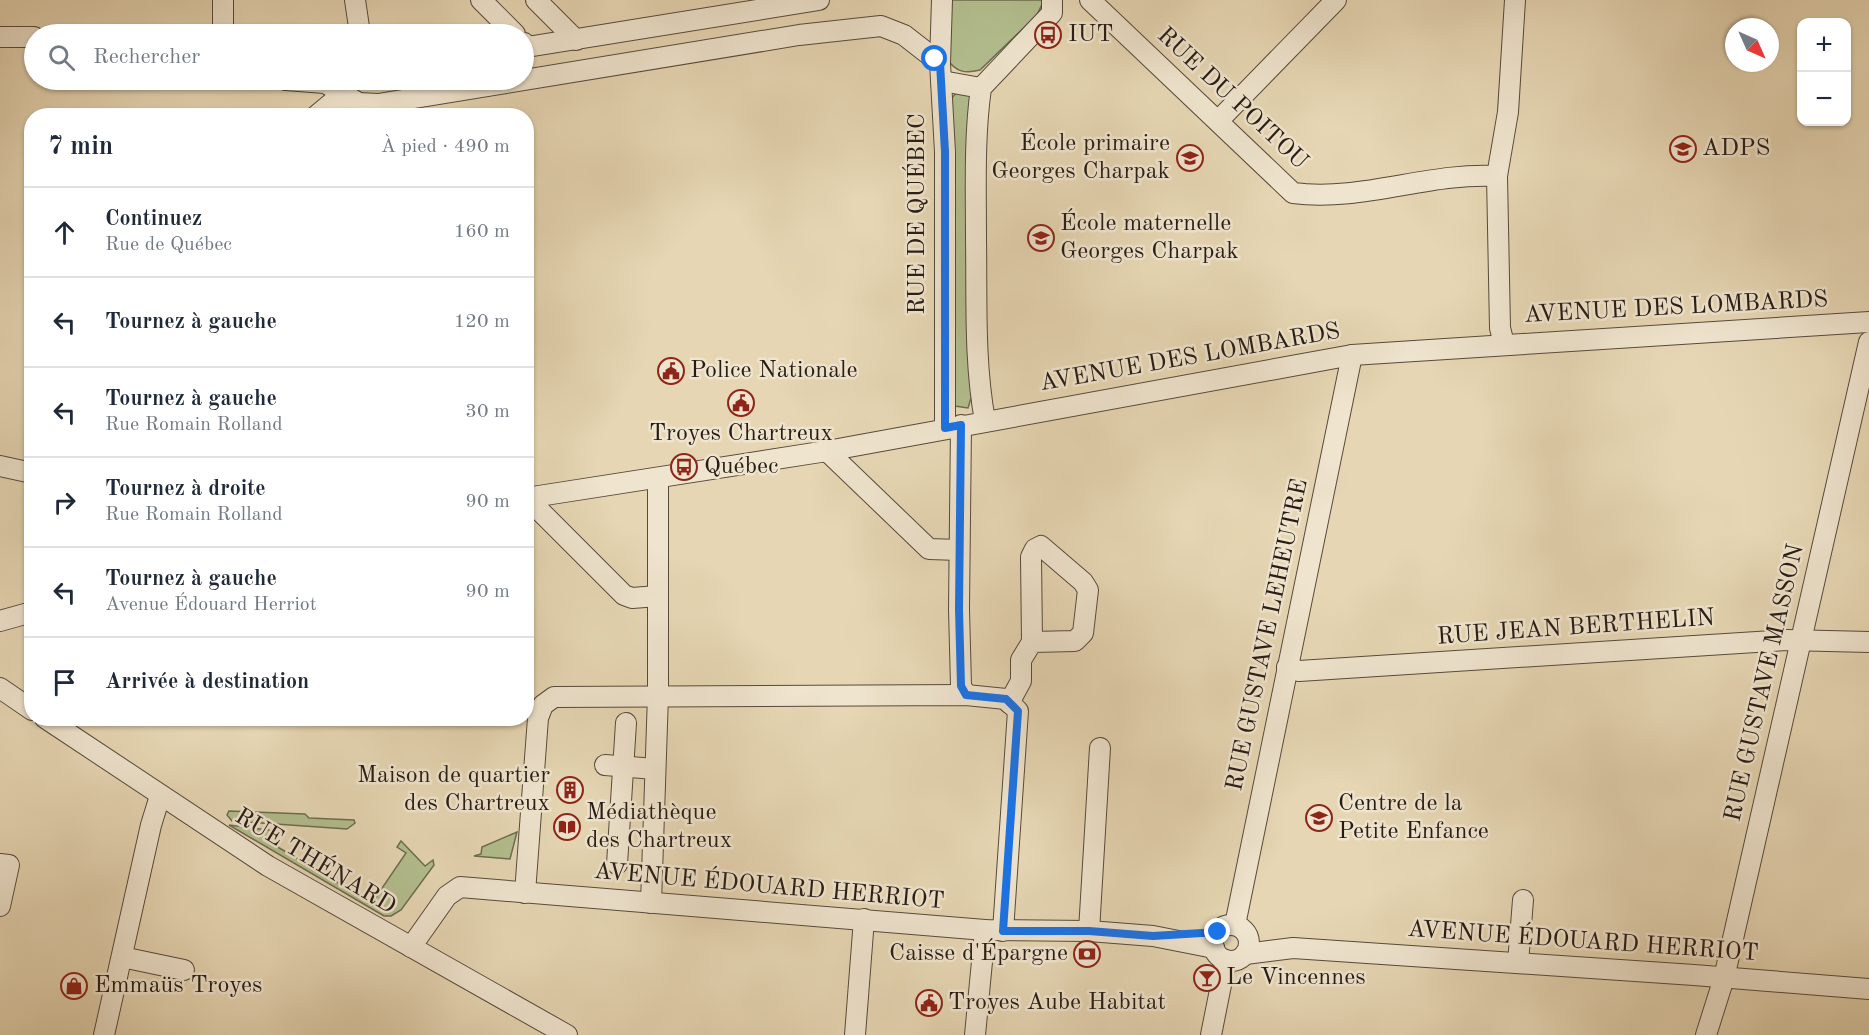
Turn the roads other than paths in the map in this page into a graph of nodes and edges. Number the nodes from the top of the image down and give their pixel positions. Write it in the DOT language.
graph roads {
  1 [pos="223,0"];
  2 [pos="355,0"];
  3 [pos="481,0"];
  4 [pos="536,0"];
  5 [pos="819,0"];
  6 [pos="942,0"];
  7 [pos="1067,0"];
  8 [pos="1090,0"];
  9 [pos="1336,0"];
  10 [pos="1515,0"];
  11 [pos="1052,7"];
  12 [pos="223,24"];
  13 [pos="359,24"];
  14 [pos="505,24"];
  15 [pos="0,37"];
  16 [pos="24,37"];
  17 [pos="576,40"];
  18 [pos="534,46"];
  19 [pos="941,72"];
  20 [pos="534,78"];
  21 [pos="981,88"];
  22 [pos="342,90"];
  23 [pos="344,90"];
  24 [pos="348,90"];
  25 [pos="463,90"];
  26 [pos="324,108"];
  27 [pos="336,108"];
  28 [pos="1218,121"];
  29 [pos="1497,176"];
  30 [pos="1869,322"];
  31 [pos="1869,342"];
  32 [pos="1504,344"];
  33 [pos="1352,355"];
  34 [pos="985,421"];
  35 [pos="1860,426"];
  36 [pos="953,427"];
  37 [pos="827,451"];
  38 [pos="0,466"];
  39 [pos="24,471"];
  40 [pos="658,480"];
  41 [pos="534,497"];
  42 [pos="534,505"];
  43 [pos="959,549"];
  44 [pos="658,596"];
  45 [pos="24,614"];
  46 [pos="0,621"];
  47 [pos="1801,640"];
  48 [pos="1032,642"];
  49 [pos="1869,642"];
  50 [pos="1287,667"];
  51 [pos="0,688"];
  52 [pos="658,695"];
  53 [pos="966,695"];
  54 [pos="1010,703"];
  55 [pos="24,704"];
  56 [pos="626,723"];
  57 [pos="57,726"];
  58 [pos="1100,748"];
  59 [pos="614,766"];
  60 [pos="655,769"];
  61 [pos="160,796"];
  62 [pos="0,864"];
  63 [pos="617,864"];
  64 [pos="525,893"];
  65 [pos="1523,900"];
  66 [pos="651,903"];
  67 [pos="0,906"];
  68 [pos="864,919"];
  69 [pos="994,930"];
  70 [pos="1089,931"];
  71 [pos="1231,942"];
  72 [pos="411,947"];
  73 [pos="122,957"];
  74 [pos="1518,963"];
  75 [pos="184,970"];
  76 [pos="1724,978"];
  77 [pos="1869,989"];
  78 [pos="104,1035"];
  79 [pos="567,1035"];
  80 [pos="855,1035"];
  81 [pos="975,1035"];
  82 [pos="1211,1035"];
  83 [pos="1706,1035"];
  1 -- 12 [label="street"];
  2 -- 13 [label="street"];
  3 -- 14 [label="street"];
  4 -- 17 [label="street"];
  5 -- 17 [label="street"];
  6 -- 19 [label="street, RUE DE QUÉBEC"];
  7 -- 11 [label="street"];
  8 -- 28 [label="street, RUE DU POITOU"];
  9 -- 28 [label="street"];
  10 -- 29 [label="street"];
  11 -- 21 [label="street"];
  15 -- 16 [label="street"];
  17 -- 18 [label="street"];
  19 -- 20 [label="street"];
  19 -- 21 [label="street"];
  19 -- 36 [label="street, RUE DE QUÉBEC"];
  21 -- 34 [label="street"];
  22 -- 26 [label="street"];
  23 -- 27 [label="street"];
  24 -- 25 [label="street"];
  28 -- 29 [label="street, RUE DU POITOU"];
  29 -- 32 [label="street"];
  30 -- 32 [label="street, AVENUE DES LOMBARDS"];
  31 -- 35 [label="street, RUE GUSTAVE MASSON"];
  32 -- 33 [label="street, AVENUE DES LOMBARDS"];
  33 -- 34 [label="street, AVENUE DES LOMBARDS"];
  33 -- 50 [label="street, RUE GUSTAVE LEHEUTRE"];
  34 -- 36 [label="street, AVENUE DES LOMBARDS"];
  35 -- 47 [label="street, RUE GUSTAVE MASSON"];
  36 -- 37 [label="street, AVENUE DES LOMBARDS"];
  36 -- 43 [label="street, RUE DE QUÉBEC"];
  37 -- 40 [label="street, AVENUE DES LOMBARDS"];
  37 -- 43 [label="street"];
  38 -- 39 [label="street"];
  40 -- 41 [label="street, AVENUE DES LOMBARDS"];
  40 -- 44 [label="street"];
  42 -- 44 [label="street"];
  43 -- 53 [label="street, RUE DE QUÉBEC"];
  44 -- 52 [label="street"];
  45 -- 46 [label="street"];
  47 -- 49 [label="street, RUE JEAN BERTHELIN"];
  47 -- 50 [label="street, RUE JEAN BERTHELIN"];
  47 -- 76 [label="street, RUE GUSTAVE MASSON"];
  48 -- 48 [label="street"];
  48 -- 54 [label="street"];
  50 -- 71 [label="street, RUE GUSTAVE LEHEUTRE"];
  51 -- 55 [label="street"];
  52 -- 53 [label="street"];
  52 -- 60 [label="street"];
  52 -- 64 [label="street"];
  53 -- 54 [label="street"];
  54 -- 69 [label="street"];
  56 -- 59 [label="street"];
  57 -- 61 [label="street, RUE THÉNARD"];
  58 -- 70 [label="street"];
  59 -- 60 [label="street"];
  59 -- 63 [label="street"];
  60 -- 66 [label="street"];
  61 -- 72 [label="street, RUE THÉNARD"];
  61 -- 73 [label="street"];
  62 -- 67 [label="street"];
  64 -- 66 [label="street, AVENUE ÉDOUARD HERRIOT"];
  64 -- 72 [label="street, AVENUE ÉDOUARD HERRIOT"];
  65 -- 74 [label="street"];
  66 -- 68 [label="street, AVENUE ÉDOUARD HERRIOT"];
  68 -- 69 [label="street, AVENUE ÉDOUARD HERRIOT"];
  68 -- 80 [label="street"];
  69 -- 70 [label="street, AVENUE ÉDOUARD HERRIOT"];
  69 -- 81 [label="street"];
  70 -- 71 [label="street, AVENUE ÉDOUARD HERRIOT"];
  71 -- 74 [label="street, AVENUE ÉDOUARD HERRIOT"];
  71 -- 82 [label="street, RUE GUSTAVE LEHEUTRE"];
  72 -- 79 [label="street, RUE THÉNARD"];
  73 -- 75 [label="street"];
  73 -- 78 [label="street"];
  74 -- 76 [label="street, AVENUE ÉDOUARD HERRIOT"];
  76 -- 77 [label="street, AVENUE ÉDOUARD HERRIOT"];
  76 -- 83 [label="street, RUE GUSTAVE MASSON"];
}
